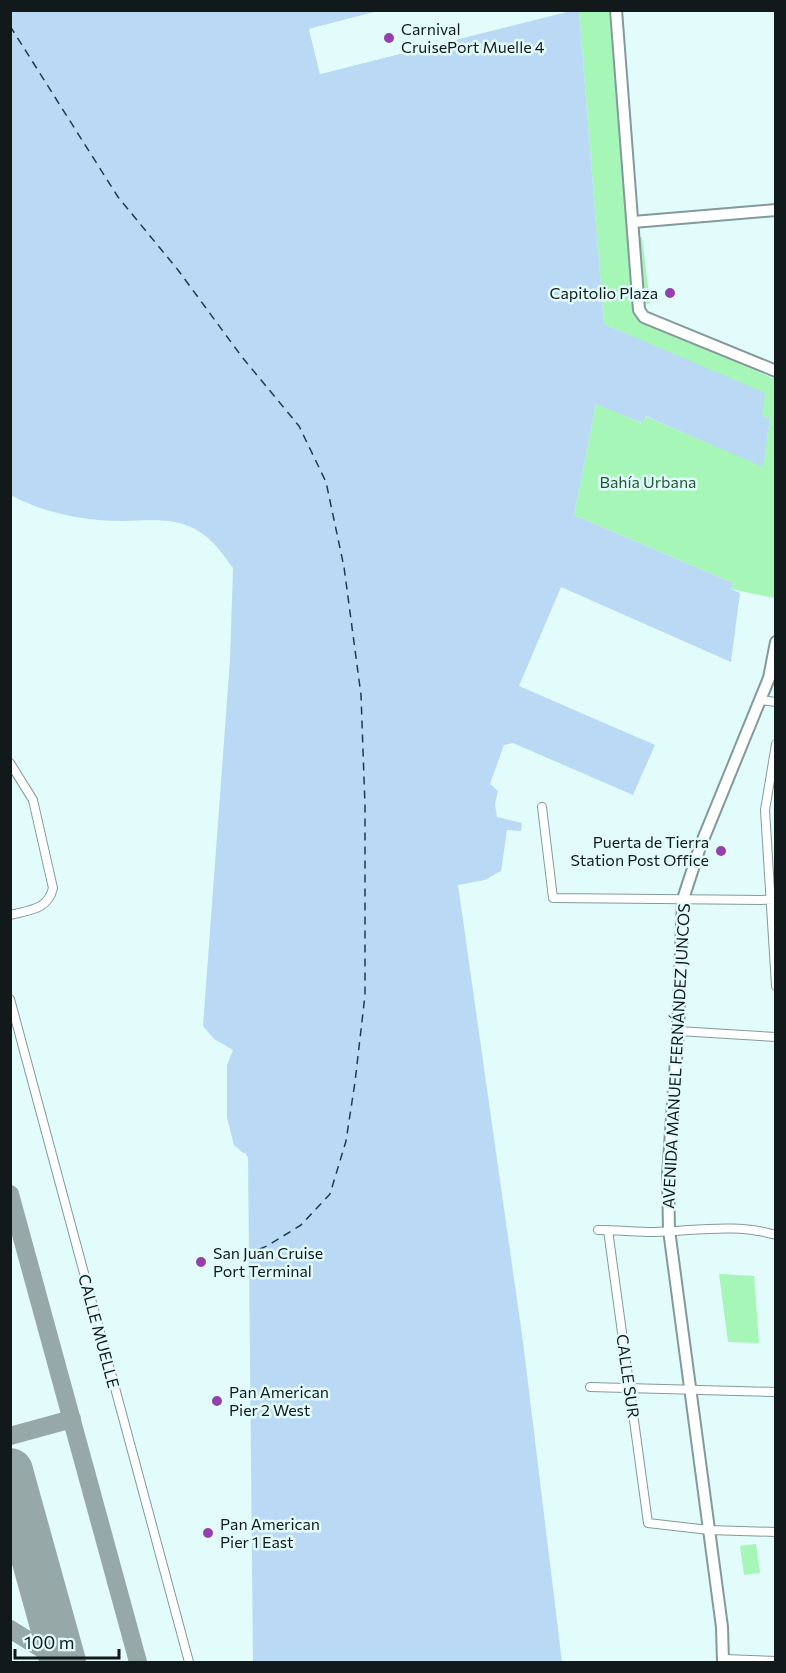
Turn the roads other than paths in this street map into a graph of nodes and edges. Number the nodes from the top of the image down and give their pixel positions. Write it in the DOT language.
graph roads {
  1 [pos="616,10"];
  2 [pos="776,210"];
  3 [pos="633,222"];
  4 [pos="776,371"];
  5 [pos="776,642"];
  6 [pos="760,700"];
  7 [pos="776,702"];
  8 [pos="776,744"];
  9 [pos="10,762"];
  10 [pos="542,807"];
  11 [pos="683,899"];
  12 [pos="773,900"];
  13 [pos="10,915"];
  14 [pos="776,986"];
  15 [pos="10,999"];
  16 [pos="678,1031"];
  17 [pos="776,1037"];
  18 [pos="598,1230"];
  19 [pos="608,1230"];
  20 [pos="669,1230"];
  21 [pos="776,1235"];
  22 [pos="590,1387"];
  23 [pos="629,1387"];
  24 [pos="691,1390"];
  25 [pos="776,1392"];
  26 [pos="709,1530"];
  27 [pos="776,1532"];
  28 [pos="723,1661"];
  29 [pos="776,1661"];
  30 [pos="189,1662"];
  1 -- 3 [label="main road"];
  2 -- 3 [label="main road"];
  3 -- 4 [label="main road"];
  5 -- 6 [label="main road, AVENIDA MANUEL FERNÁNDEZ JUNCOS"];
  6 -- 7 [label="street"];
  6 -- 11 [label="main road, AVENIDA MANUEL FERNÁNDEZ JUNCOS"];
  8 -- 12 [label="street"];
  9 -- 13 [label="street"];
  10 -- 11 [label="street"];
  11 -- 12 [label="street"];
  11 -- 16 [label="main road, AVENIDA MANUEL FERNÁNDEZ JUNCOS"];
  12 -- 14 [label="street"];
  15 -- 30 [label="street, CALLE MUELLE"];
  16 -- 17 [label="street"];
  16 -- 20 [label="main road, AVENIDA MANUEL FERNÁNDEZ JUNCOS"];
  18 -- 19 [label="street"];
  19 -- 20 [label="street"];
  19 -- 23 [label="street, CALLE SUR"];
  20 -- 21 [label="street"];
  20 -- 24 [label="main road, AVENIDA MANUEL FERNÁNDEZ JUNCOS"];
  22 -- 23 [label="street"];
  23 -- 24 [label="street"];
  23 -- 26 [label="street, CALLE SUR"];
  24 -- 25 [label="street"];
  24 -- 26 [label="main road, AVENIDA MANUEL FERNÁNDEZ JUNCOS"];
  26 -- 27 [label="street"];
  26 -- 28 [label="main road, AVENIDA MANUEL FERNÁNDEZ JUNCOS"];
  28 -- 29 [label="street"];
}
